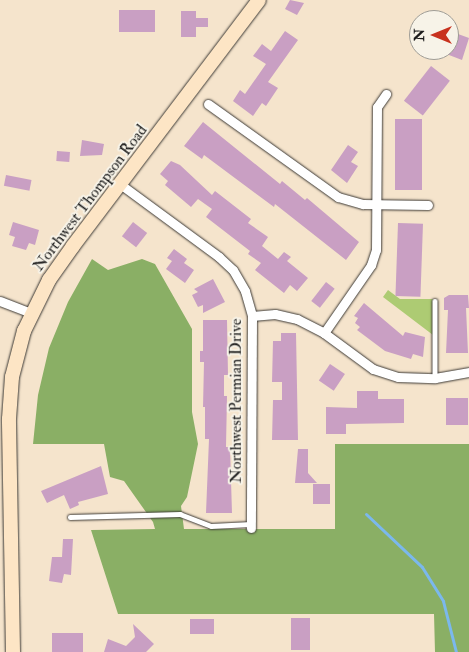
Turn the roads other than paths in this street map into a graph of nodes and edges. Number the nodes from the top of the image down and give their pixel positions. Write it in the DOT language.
graph roads {
  1 [pos="259,0"];
  2 [pos="386,94"];
  3 [pos="208,104"];
  4 [pos="120,184"];
  5 [pos="378,204"];
  6 [pos="428,204"];
  7 [pos="0,301"];
  8 [pos="435,301"];
  9 [pos="31,312"];
  10 [pos="252,316"];
  11 [pos="324,333"];
  12 [pos="469,372"];
  13 [pos="435,378"];
  14 [pos="5,421"];
  15 [pos="70,517"];
  16 [pos="251,526"];
  17 [pos="14,652"];
  1 -- 4 [label="street, Northwest Thompson Road"];
  2 -- 5 [label="street"];
  3 -- 5 [label="street"];
  4 -- 9 [label="street, Northwest Thompson Road"];
  4 -- 10 [label="street, Northwest Permian Drive"];
  5 -- 6 [label="street"];
  5 -- 11 [label="street"];
  7 -- 9 [label="street"];
  8 -- 13 [label="lane"];
  9 -- 14 [label="street, Northwest Thompson Road"];
  10 -- 11 [label="street"];
  10 -- 16 [label="street, Northwest Permian Drive"];
  11 -- 13 [label="street"];
  12 -- 13 [label="street"];
  14 -- 17 [label="street, Northwest Thompson Road"];
  15 -- 16 [label="lane"];
}
